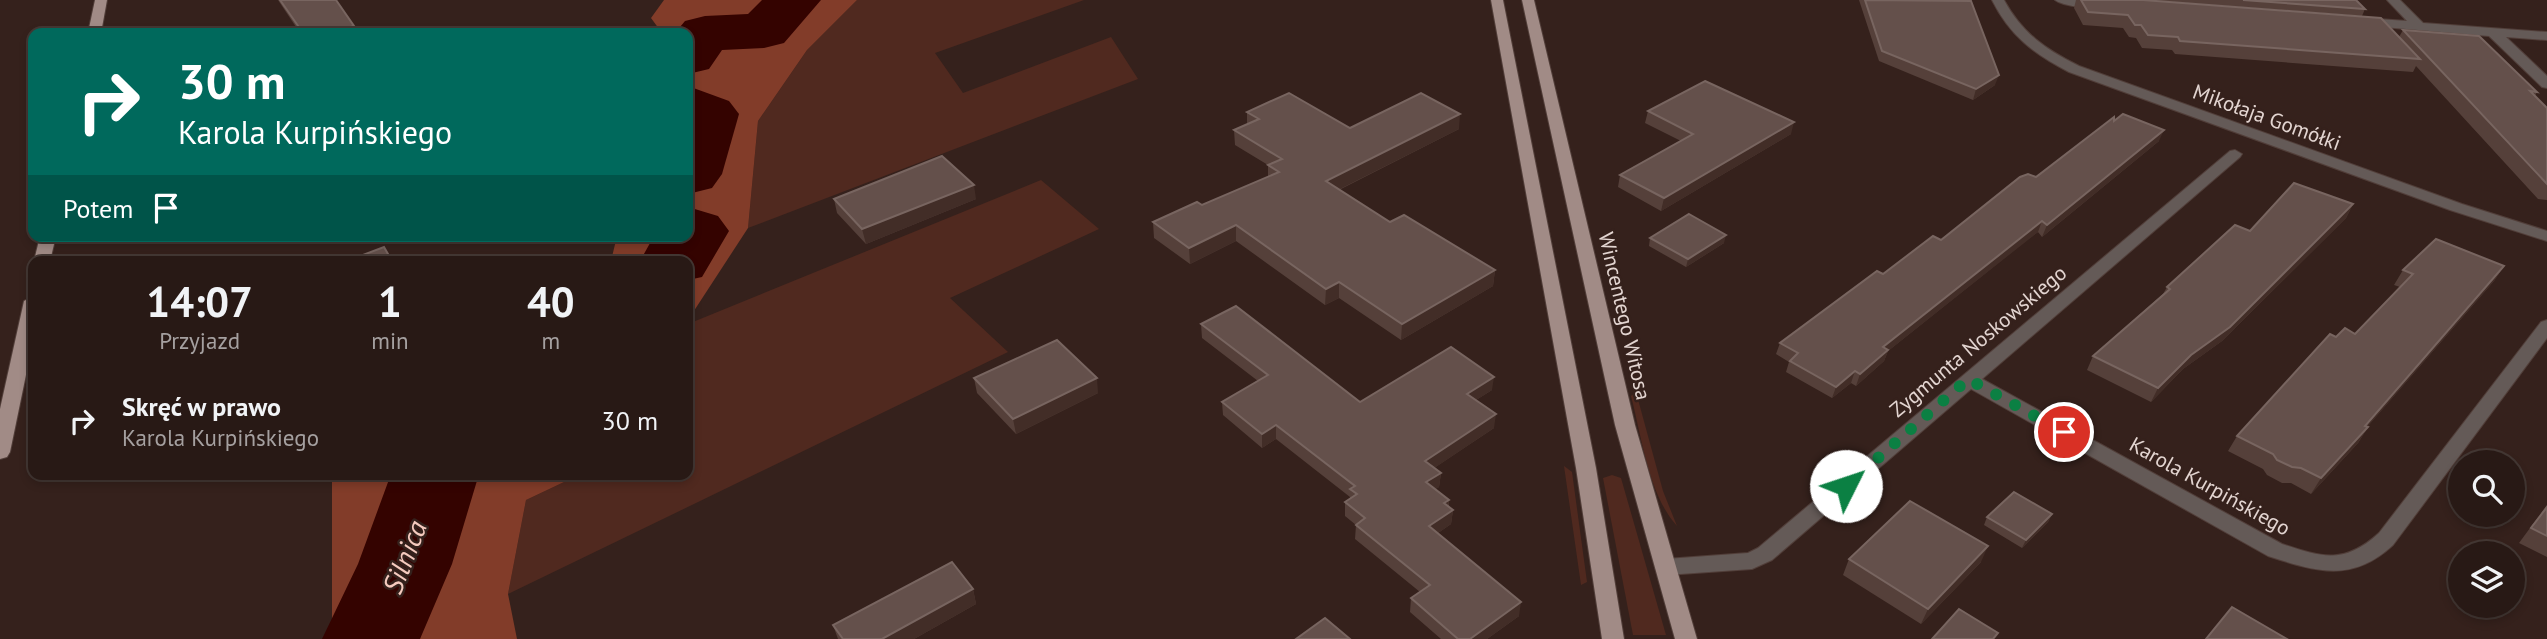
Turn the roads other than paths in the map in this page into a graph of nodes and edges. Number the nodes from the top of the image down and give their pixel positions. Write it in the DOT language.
graph roads {
  1 [pos="101,0"];
  2 [pos="1497,0"];
  3 [pos="1528,0"];
  4 [pos="1998,0"];
  5 [pos="2061,0"];
  6 [pos="2393,0"];
  7 [pos="2116,4"];
  8 [pos="2350,21"];
  9 [pos="2419,26"];
  10 [pos="95,28"];
  11 [pos="2493,32"];
  12 [pos="2547,36"];
  13 [pos="2547,84"];
  14 [pos="2235,154"];
  15 [pos="2547,236"];
  16 [pos="28,324"];
  17 [pos="2547,326"];
  18 [pos="1968,379"];
  19 [pos="0,452"];
  20 [pos="1666,567"];
  21 [pos="1613,639"];
  22 [pos="1686,639"];
  1 -- 10 [label="main road"];
  2 -- 21 [label="main road"];
  3 -- 20 [label="main road, Wincentego Witosa"];
  4 -- 15 [label="street, Mikołaja Gomółki"];
  5 -- 7 [label="street"];
  6 -- 9 [label="street"];
  8 -- 9 [label="street"];
  9 -- 11 [label="street"];
  11 -- 12 [label="street"];
  11 -- 13 [label="street"];
  14 -- 18 [label="street, Zygmunta Noskowskiego"];
  16 -- 19 [label="main road"];
  17 -- 18 [label="street, Karola Kurpińskiego"];
  18 -- 20 [label="street, Zygmunta Noskowskiego"];
  20 -- 22 [label="main road, Wincentego Witosa"];
}
